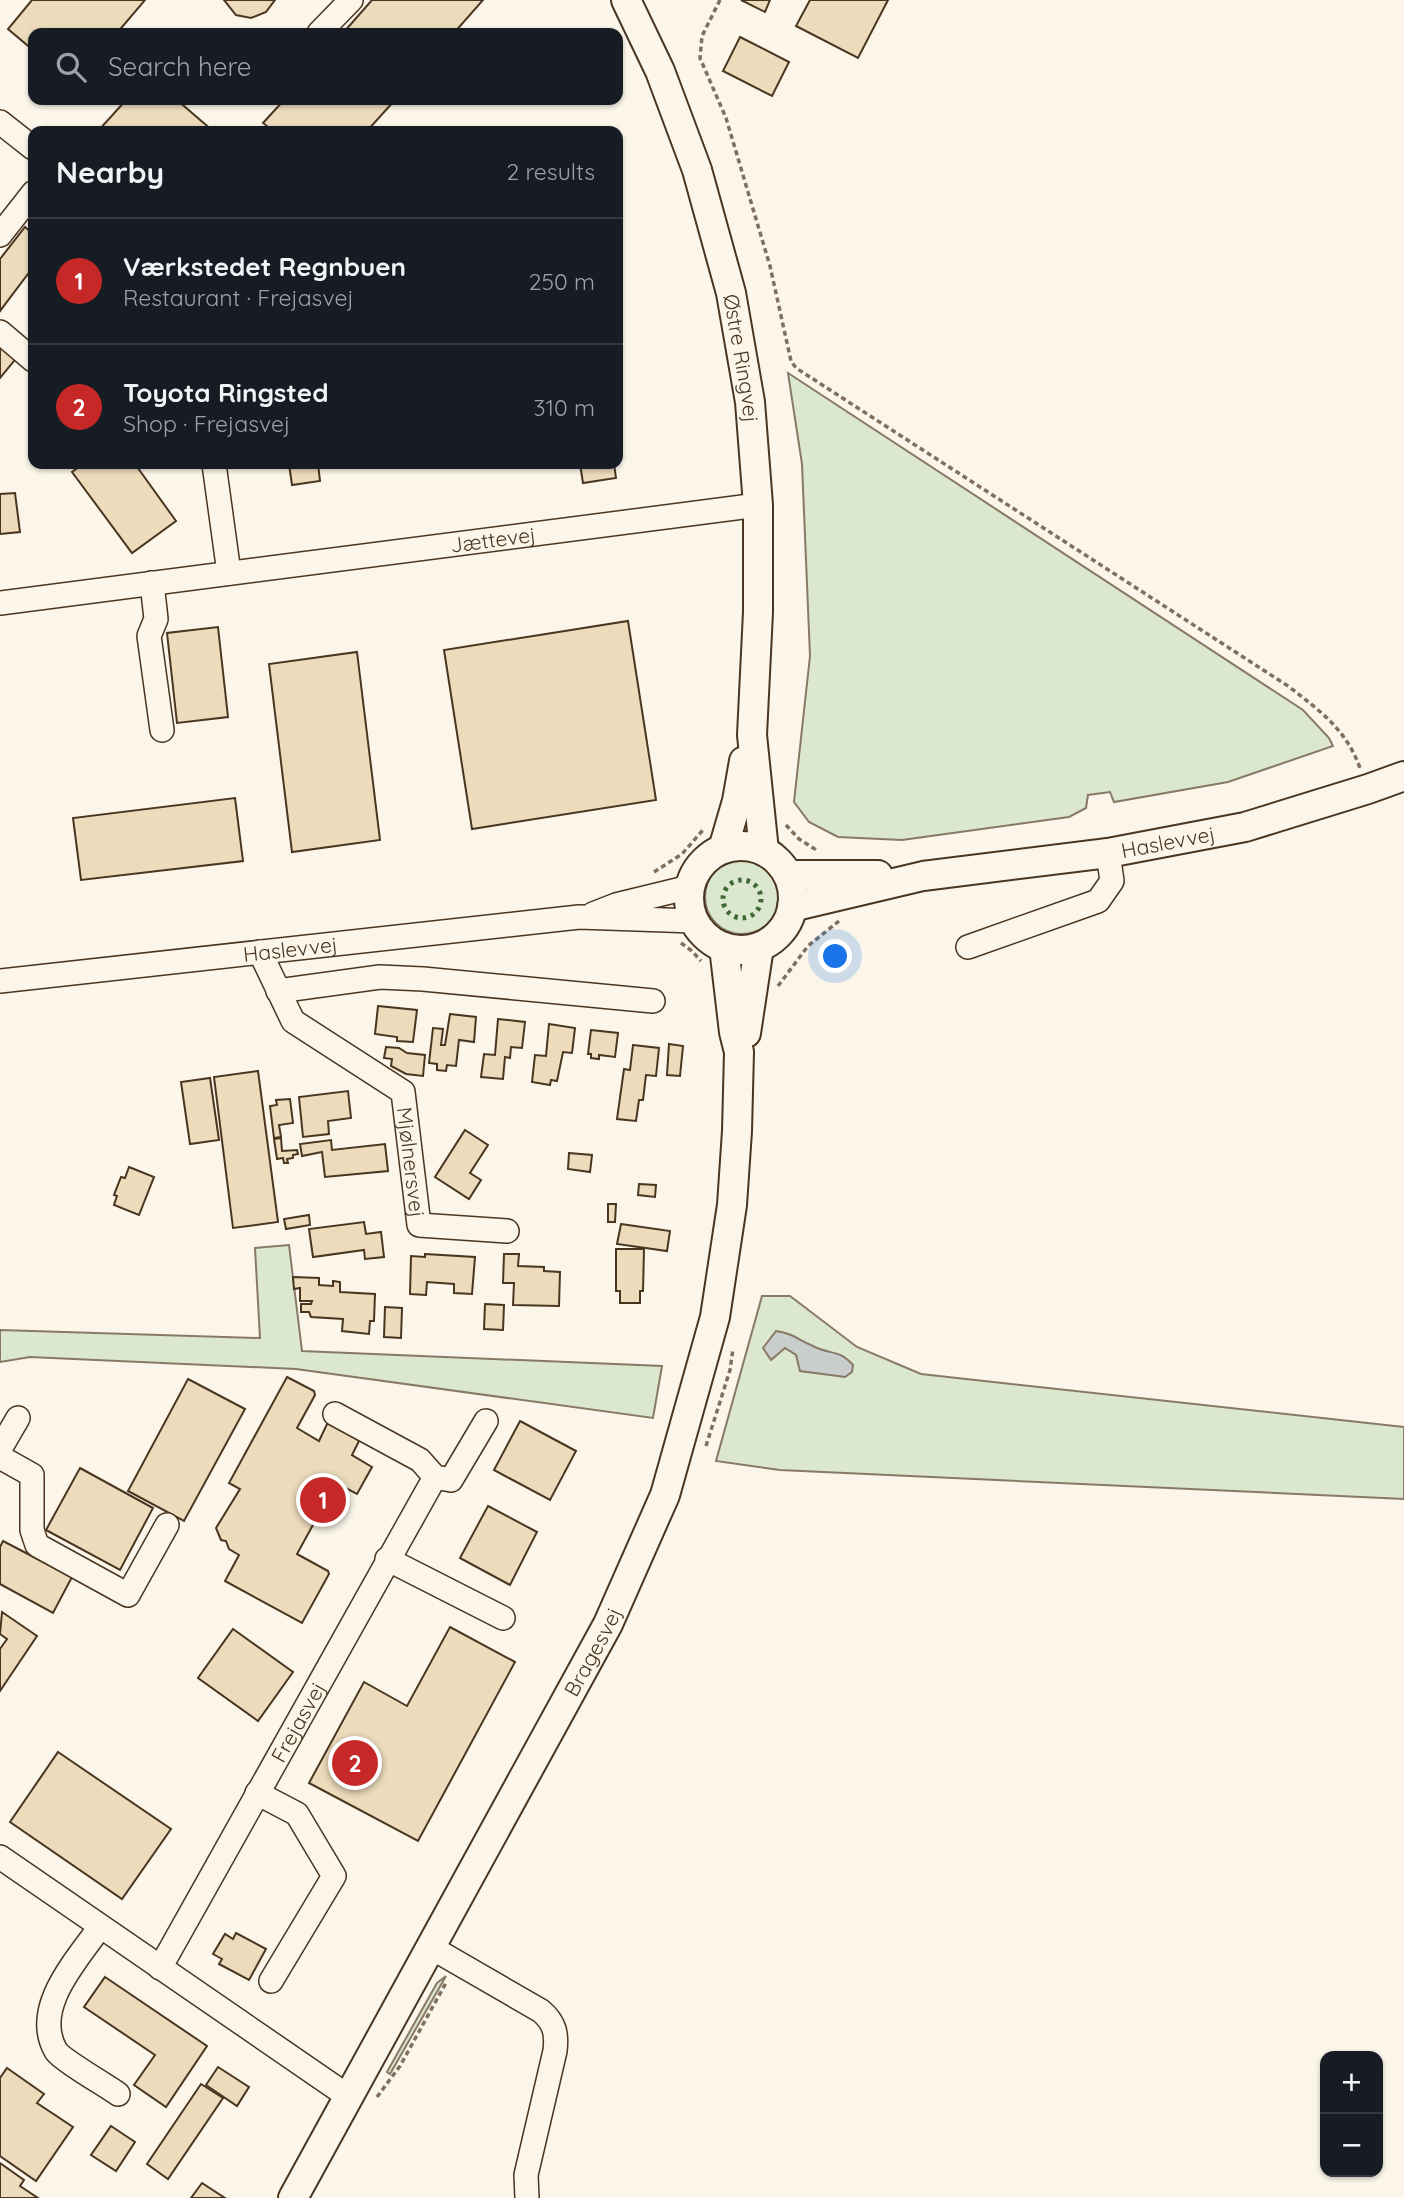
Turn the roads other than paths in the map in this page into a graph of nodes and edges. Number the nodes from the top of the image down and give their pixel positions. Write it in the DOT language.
graph roads {
  1 [pos="351,0"];
  2 [pos="626,0"];
  3 [pos="324,28"];
  4 [pos="0,122"];
  5 [pos="28,144"];
  6 [pos="28,199"];
  7 [pos="0,235"];
  8 [pos="0,332"];
  9 [pos="28,356"];
  10 [pos="215,469"];
  11 [pos="758,505"];
  12 [pos="229,573"];
  13 [pos="152,583"];
  14 [pos="0,603"];
  15 [pos="162,730"];
  16 [pos="752,735"];
  17 [pos="1404,776"];
  18 [pos="723,849"];
  19 [pos="764,851"];
  20 [pos="1108,853"];
  21 [pos="788,875"];
  22 [pos="923,876"];
  23 [pos="690,887"];
  24 [pos="792,907"];
  25 [pos="579,917"];
  26 [pos="694,921"];
  27 [pos="759,947"];
  28 [pos="968,947"];
  29 [pos="260,953"];
  30 [pos="714,956"];
  31 [pos="0,981"];
  32 [pos="278,991"];
  33 [pos="653,1001"];
  34 [pos="739,1052"];
  35 [pos="507,1231"];
  36 [pos="335,1414"];
  37 [pos="18,1418"];
  38 [pos="486,1421"];
  39 [pos="0,1450"];
  40 [pos="0,1457"];
  41 [pos="435,1477"];
  42 [pos="167,1525"];
  43 [pos="387,1559"];
  44 [pos="503,1618"];
  45 [pos="257,1793"];
  46 [pos="0,1857"];
  47 [pos="100,1927"];
  48 [pos="432,1948"];
  49 [pos="160,1968"];
  50 [pos="271,1981"];
  51 [pos="118,2094"];
  52 [pos="349,2097"];
  53 [pos="293,2198"];
  54 [pos="527,2198"];
  1 -- 3 [label="street"];
  2 -- 11 [label="main road, Østre Ringvej"];
  4 -- 5 [label="street"];
  6 -- 7 [label="street"];
  8 -- 9 [label="street"];
  10 -- 12 [label="street"];
  11 -- 12 [label="street, Jættevej"];
  11 -- 16 [label="main road, Østre Ringvej"];
  12 -- 13 [label="street, Jættevej"];
  13 -- 14 [label="street, Jættevej"];
  13 -- 15 [label="street"];
  16 -- 18 [label="main road, Østre Ringvej"];
  16 -- 19 [label="main road, Østre Ringvej"];
  17 -- 20 [label="main road, Haslevvej"];
  18 -- 19 [label="main road"];
  18 -- 23 [label="main road"];
  19 -- 21 [label="main road"];
  20 -- 22 [label="main road, Haslevvej"];
  20 -- 28 [label="street"];
  21 -- 22 [label="main road, Haslevvej"];
  21 -- 24 [label="main road"];
  22 -- 24 [label="main road, Haslevvej"];
  23 -- 25 [label="street, Haslevvej"];
  23 -- 26 [label="main road"];
  24 -- 27 [label="main road"];
  25 -- 26 [label="street, Haslevvej"];
  25 -- 29 [label="street, Haslevvej"];
  26 -- 30 [label="main road"];
  27 -- 30 [label="main road"];
  27 -- 34 [label="main road, Bragesvej"];
  29 -- 31 [label="street, Haslevvej"];
  29 -- 32 [label="street, Mjølnersvej"];
  30 -- 34 [label="main road, Bragesvej"];
  32 -- 33 [label="street"];
  32 -- 35 [label="street, Mjølnersvej"];
  34 -- 48 [label="main road, Bragesvej"];
  36 -- 41 [label="street"];
  37 -- 39 [label="street"];
  38 -- 41 [label="street"];
  40 -- 42 [label="street"];
  41 -- 43 [label="street, Frejasvej"];
  43 -- 44 [label="street"];
  43 -- 45 [label="street, Frejasvej"];
  45 -- 49 [label="street, Frejasvej"];
  45 -- 50 [label="street"];
  46 -- 47 [label="street"];
  47 -- 49 [label="street"];
  47 -- 51 [label="street"];
  48 -- 52 [label="main road, Bragesvej"];
  48 -- 54 [label="street"];
  49 -- 52 [label="street"];
  52 -- 53 [label="main road, Bragesvej"];
}
